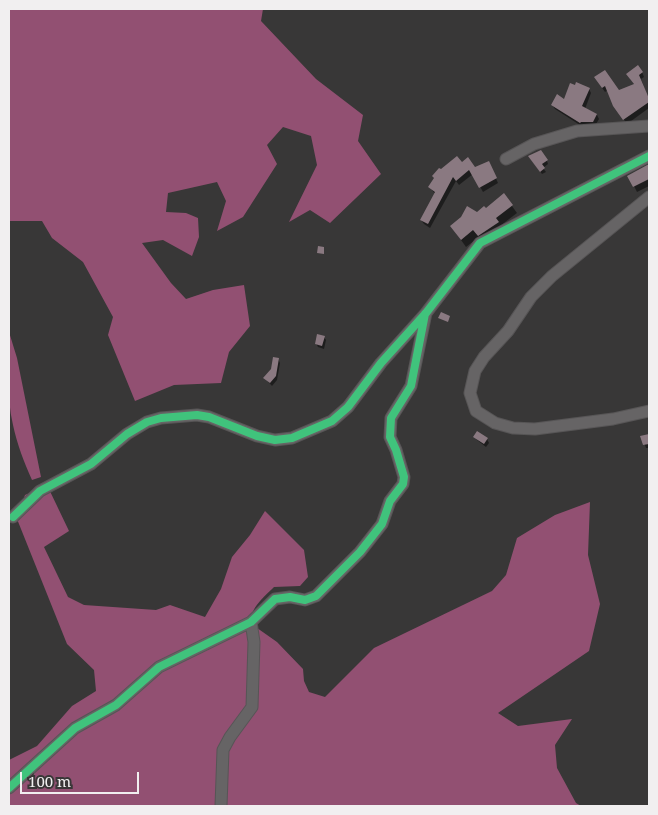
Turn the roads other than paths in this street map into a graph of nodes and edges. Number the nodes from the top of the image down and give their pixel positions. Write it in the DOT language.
graph roads {
  1 [pos="649,126"];
  2 [pos="649,156"];
  3 [pos="506,159"];
  4 [pos="649,197"];
  5 [pos="426,313"];
  6 [pos="649,411"];
  7 [pos="13,517"];
  8 [pos="251,622"];
  9 [pos="9,788"];
  10 [pos="221,806"];
  1 -- 3 [label="street"];
  2 -- 5 [label="street"];
  4 -- 6 [label="street"];
  5 -- 7 [label="street"];
  5 -- 8 [label="street"];
  8 -- 9 [label="street"];
  8 -- 10 [label="street"];
}
